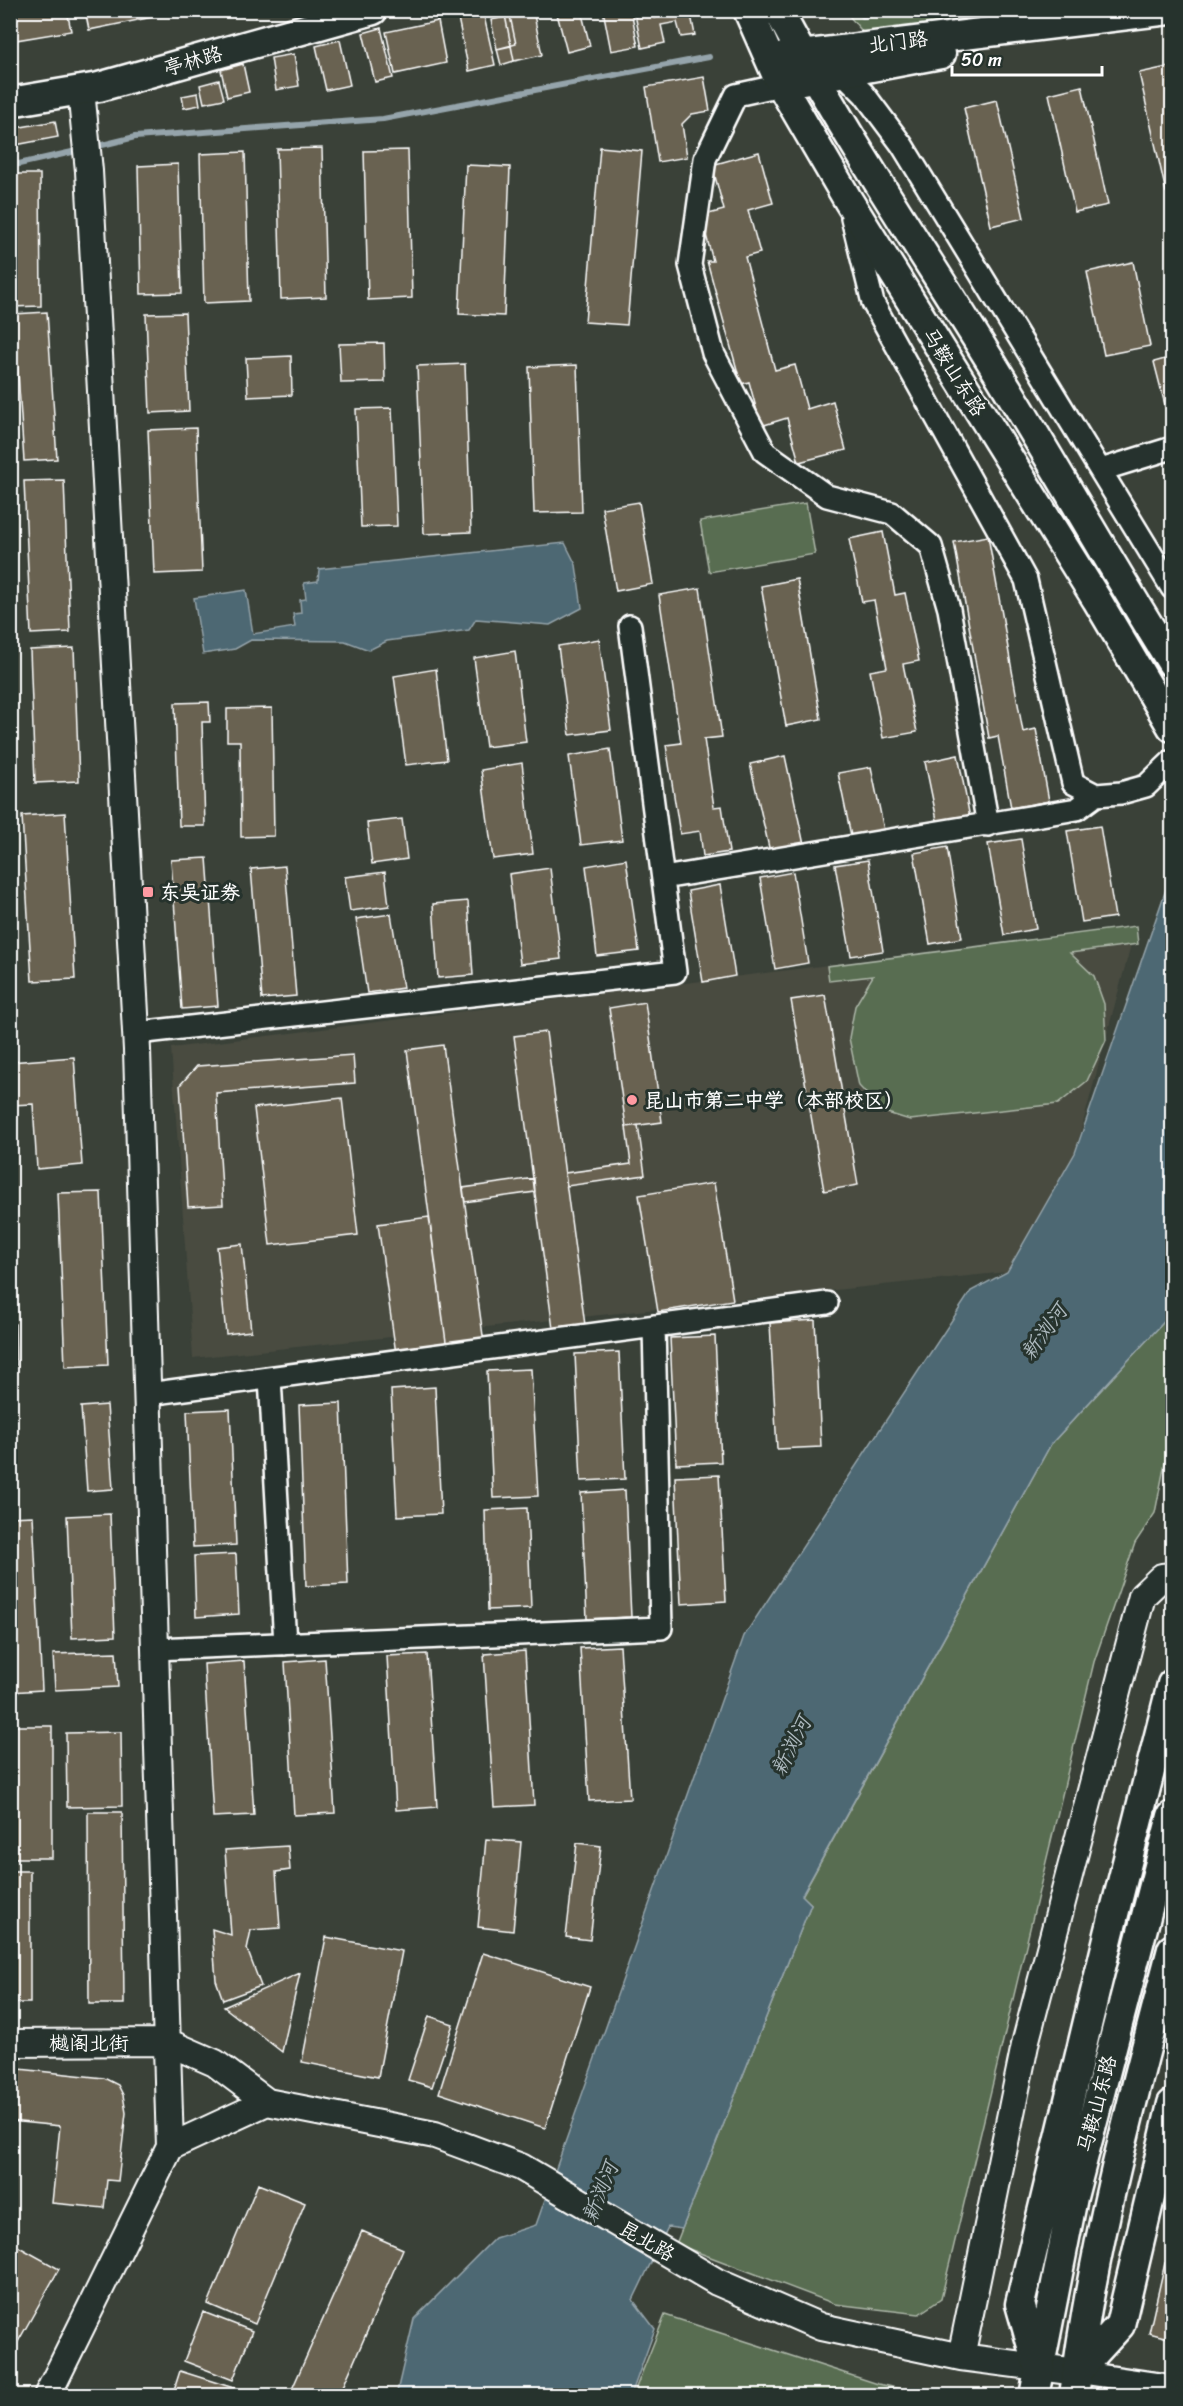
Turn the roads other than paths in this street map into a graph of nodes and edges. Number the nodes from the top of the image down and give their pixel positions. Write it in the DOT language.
graph roads {
  1 [pos="373,10"];
  2 [pos="748,10"];
  3 [pos="778,10"];
  4 [pos="1169,10"];
  5 [pos="1173,21"];
  6 [pos="808,65"];
  7 [pos="775,73"];
  8 [pos="844,74"];
  9 [pos="81,90"];
  10 [pos="10,102"];
  11 [pos="848,200"];
  12 [pos="1173,448"];
  13 [pos="1101,470"];
  14 [pos="1173,588"];
  15 [pos="630,626"];
  16 [pos="1173,663"];
  17 [pos="1173,727"];
  18 [pos="1173,761"];
  19 [pos="1096,795"];
  20 [pos="988,825"];
  21 [pos="663,878"];
  22 [pos="137,1033"];
  23 [pos="827,1303"];
  24 [pos="654,1326"];
  25 [pos="270,1378"];
  26 [pos="148,1394"];
  27 [pos="1173,1576"];
  28 [pos="285,1644"];
  29 [pos="155,1649"];
  30 [pos="1173,1684"];
  31 [pos="1173,1816"];
  32 [pos="1173,1949"];
  33 [pos="167,2042"];
  34 [pos="10,2043"];
  35 [pos="267,2102"];
  36 [pos="1173,2104"];
  37 [pos="170,2147"];
  38 [pos="961,2357"];
  39 [pos="1038,2367"];
  40 [pos="1076,2384"];
  41 [pos="1173,2386"];
  42 [pos="47,2396"];
  43 [pos="1034,2396"];
  1 -- 9 [label="main road, 亭林路"];
  2 -- 7 [label="main road, 马鞍山东路"];
  3 -- 6 [label="main road, 马鞍山东路"];
  4 -- 6 [label="main road, 北门路"];
  5 -- 8 [label="main road"];
  6 -- 7 [label="main road"];
  6 -- 8 [label="main road"];
  6 -- 16 [label="main road, 马鞍山东路"];
  7 -- 11 [label="main road, 马鞍山东路"];
  7 -- 20 [label="street"];
  8 -- 13 [label="street"];
  9 -- 10 [label="main road, 亭林路"];
  9 -- 22 [label="street"];
  11 -- 17 [label="main road, 马鞍山东路"];
  11 -- 19 [label="street"];
  12 -- 13 [label="street"];
  13 -- 14 [label="street"];
  15 -- 21 [label="street"];
  18 -- 19 [label="street"];
  19 -- 20 [label="street"];
  20 -- 21 [label="street"];
  21 -- 22 [label="street"];
  22 -- 26 [label="street"];
  23 -- 24 [label="street"];
  24 -- 25 [label="street"];
  24 -- 28 [label="street"];
  25 -- 26 [label="street"];
  25 -- 28 [label="street"];
  26 -- 29 [label="street"];
  27 -- 38 [label="street"];
  28 -- 29 [label="street"];
  29 -- 33 [label="street"];
  30 -- 39 [label="main road"];
  31 -- 39 [label="main road, 马鞍山东路"];
  32 -- 40 [label="main road, 马鞍山东路"];
  33 -- 34 [label="street, 樾阁北街"];
  33 -- 35 [label="street, 昆北路"];
  33 -- 37 [label="street"];
  35 -- 37 [label="street"];
  35 -- 38 [label="street, 昆北路"];
  36 -- 40 [label="main road"];
  37 -- 42 [label="street"];
  38 -- 39 [label="street, 昆北路"];
  39 -- 40 [label="street, 昆北路"];
  39 -- 43 [label="main road, 马鞍山东路"];
  40 -- 41 [label="street"];
}
